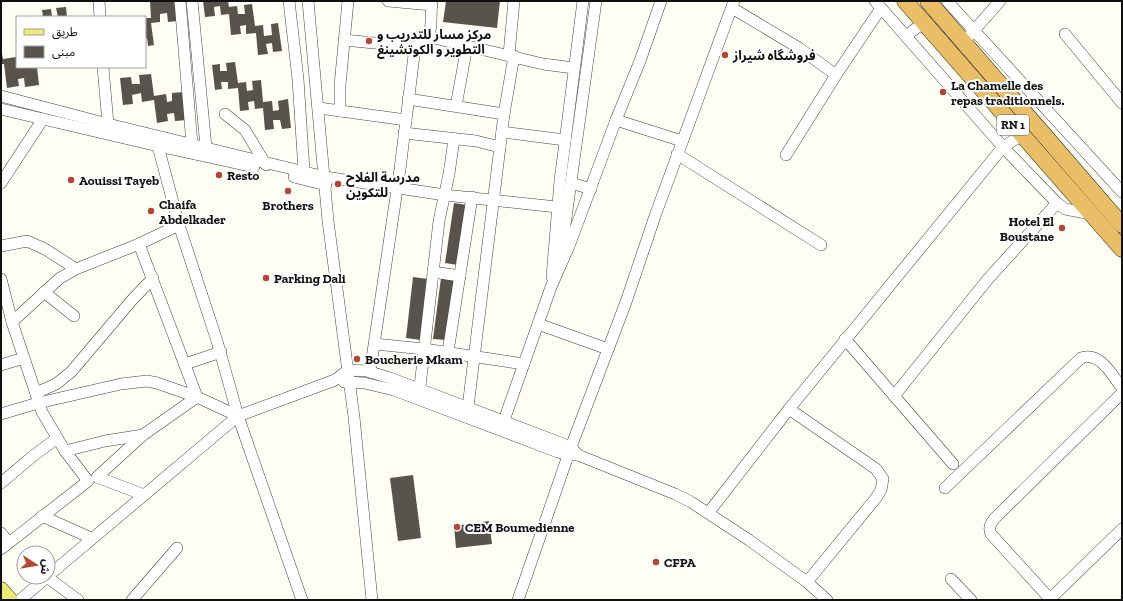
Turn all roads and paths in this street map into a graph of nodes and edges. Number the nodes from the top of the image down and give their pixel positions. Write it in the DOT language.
graph roads {
  1 [pos="99,1"];
  2 [pos="180,1"];
  3 [pos="192,1"];
  4 [pos="289,1"];
  5 [pos="308,1"];
  6 [pos="348,1"];
  7 [pos="388,1"];
  8 [pos="514,1"];
  9 [pos="583,1"];
  10 [pos="596,1"];
  11 [pos="660,1"];
  12 [pos="905,1"];
  13 [pos="1000,1"];
  14 [pos="432,3"];
  15 [pos="939,3"];
  16 [pos="733,4"];
  17 [pos="878,5"];
  18 [pos="100,16"];
  19 [pos="923,23"];
  20 [pos="974,30"];
  21 [pos="1065,34"];
  22 [pos="906,36"];
  23 [pos="430,37"];
  24 [pos="344,40"];
  25 [pos="963,42"];
  26 [pos="467,46"];
  27 [pos="415,47"];
  28 [pos="511,55"];
  29 [pos="103,68"];
  30 [pos="574,68"];
  31 [pos="836,75"];
  32 [pos="1,96"];
  33 [pos="408,100"];
  34 [pos="570,103"];
  35 [pos="1122,103"];
  36 [pos="581,104"];
  37 [pos="456,106"];
  38 [pos="319,108"];
  39 [pos="1,109"];
  40 [pos="340,110"];
  41 [pos="225,114"];
  42 [pos="504,114"];
  43 [pos="43,119"];
  44 [pos="406,120"];
  45 [pos="616,120"];
  46 [pos="108,124"];
  47 [pos="502,132"];
  48 [pos="404,133"];
  49 [pos="1022,135"];
  50 [pos="454,139"];
  51 [pos="565,140"];
  52 [pos="158,141"];
  53 [pos="682,141"];
  54 [pos="192,144"];
  55 [pos="206,147"];
  56 [pos="500,147"];
  57 [pos="1003,147"];
  58 [pos="677,154"];
  59 [pos="786,155"];
  60 [pos="266,166"];
  61 [pos="304,172"];
  62 [pos="326,181"];
  63 [pos="1,183"];
  64 [pos="571,183"];
  65 [pos="397,188"];
  66 [pos="591,189"];
  67 [pos="1122,192"];
  68 [pos="445,195"];
  69 [pos="472,197"];
  70 [pos="493,200"];
  71 [pos="1057,203"];
  72 [pos="557,207"];
  73 [pos="1091,214"];
  74 [pos="179,225"];
  75 [pos="1122,225"];
  76 [pos="139,244"];
  77 [pos="821,245"];
  78 [pos="1,246"];
  79 [pos="1122,249"];
  80 [pos="76,269"];
  81 [pos="558,270"];
  82 [pos="433,272"];
  83 [pos="460,276"];
  84 [pos="153,278"];
  85 [pos="1,279"];
  86 [pos="552,287"];
  87 [pos="44,292"];
  88 [pos="74,316"];
  89 [pos="12,322"];
  90 [pos="538,324"];
  91 [pos="845,340"];
  92 [pos="375,344"];
  93 [pos="608,348"];
  94 [pos="424,349"];
  95 [pos="221,352"];
  96 [pos="448,352"];
  97 [pos="475,356"];
  98 [pos="24,358"];
  99 [pos="185,364"];
  100 [pos="524,364"];
  101 [pos="1,365"];
  102 [pos="348,370"];
  103 [pos="370,372"];
  104 [pos="335,380"];
  105 [pos="350,383"];
  106 [pos="1122,388"];
  107 [pos="1122,393"];
  108 [pos="419,394"];
  109 [pos="894,396"];
  110 [pos="197,397"];
  111 [pos="37,398"];
  112 [pos="468,406"];
  113 [pos="789,409"];
  114 [pos="1,414"];
  115 [pos="238,416"];
  116 [pos="502,425"];
  117 [pos="143,435"];
  118 [pos="56,439"];
  119 [pos="65,452"];
  120 [pos="573,452"];
  121 [pos="953,464"];
  122 [pos="92,479"];
  123 [pos="1,483"];
  124 [pos="945,488"];
  125 [pos="144,495"];
  126 [pos="709,512"];
  127 [pos="42,516"];
  128 [pos="1122,529"];
  129 [pos="1,533"];
  130 [pos="91,538"];
  131 [pos="4,546"];
  132 [pos="177,548"];
  133 [pos="56,569"];
  134 [pos="952,579"];
  135 [pos="807,582"];
  136 [pos="56,584"];
  137 [pos="38,585"];
  138 [pos="1,589"];
  139 [pos="11,600"];
  140 [pos="20,600"];
  141 [pos="78,600"];
  142 [pos="132,600"];
  143 [pos="302,600"];
  144 [pos="372,600"];
  145 [pos="518,600"];
  146 [pos="828,600"];
  147 [pos="971,600"];
  148 [pos="1050,600"];
  1 -- 18 [label="street"];
  2 -- 54 [label="street"];
  3 -- 55 [label="street"];
  4 -- 61 [label="street"];
  5 -- 38 [label="street"];
  6 -- 24 [label="street"];
  7 -- 14 [label="street"];
  8 -- 28 [label="street"];
  9 -- 30 [label="street"];
  10 -- 36 [label="street"];
  11 -- 45 [label="street"];
  12 -- 19 [label="highway, RN 1"];
  13 -- 20 [label="street"];
  14 -- 23 [label="street"];
  15 -- 20 [label="street"];
  15 -- 25 [label="highway, RN 1"];
  16 -- 31 [label="street"];
  16 -- 53 [label="street"];
  17 -- 22 [label="street"];
  17 -- 31 [label="street"];
  19 -- 22 [label="street"];
  19 -- 49 [label="highway, RN 1"];
  20 -- 25 [label="street"];
  20 -- 67 [label="street"];
  21 -- 35 [label="street"];
  22 -- 57 [label="street"];
  23 -- 26 [label="street"];
  23 -- 27 [label="street"];
  24 -- 27 [label="street"];
  24 -- 40 [label="street"];
  25 -- 75 [label="highway, RN 1"];
  26 -- 28 [label="street"];
  26 -- 37 [label="street"];
  27 -- 33 [label="street"];
  28 -- 30 [label="street"];
  28 -- 42 [label="street"];
  29 -- 46 [label="street"];
  30 -- 34 [label="street"];
  31 -- 59 [label="street"];
  32 -- 46 [label="street"];
  33 -- 37 [label="street"];
  33 -- 44 [label="street"];
  34 -- 36 [label="street"];
  34 -- 51 [label="street"];
  36 -- 64 [label="street"];
  37 -- 42 [label="street"];
  38 -- 40 [label="street"];
  38 -- 62 [label="street"];
  39 -- 43 [label="street"];
  40 -- 44 [label="street"];
  41 -- 60 [label="street"];
  42 -- 47 [label="street"];
  43 -- 52 [label="street"];
  43 -- 63 [label="street"];
  44 -- 48 [label="street"];
  45 -- 53 [label="street"];
  45 -- 66 [label="street"];
  46 -- 52 [label="street"];
  47 -- 51 [label="street"];
  47 -- 56 [label="street"];
  48 -- 50 [label="street"];
  48 -- 65 [label="street"];
  49 -- 57 [label="street"];
  49 -- 73 [label="highway, RN 1"];
  50 -- 56 [label="street"];
  50 -- 68 [label="street"];
  51 -- 72 [label="street"];
  52 -- 54 [label="street"];
  52 -- 60 [label="street"];
  52 -- 74 [label="street"];
  53 -- 58 [label="street"];
  54 -- 55 [label="street"];
  55 -- 60 [label="street"];
  56 -- 70 [label="street"];
  57 -- 71 [label="street"];
  57 -- 91 [label="street"];
  58 -- 77 [label="street"];
  58 -- 93 [label="street"];
  60 -- 61 [label="street"];
  60 -- 62 [label="street"];
  61 -- 62 [label="street"];
  62 -- 65 [label="street"];
  62 -- 102 [label="street"];
  64 -- 66 [label="street"];
  64 -- 81 [label="street"];
  65 -- 68 [label="street"];
  65 -- 92 [label="street"];
  66 -- 81 [label="street"];
  68 -- 69 [label="street"];
  68 -- 82 [label="street"];
  69 -- 70 [label="street"];
  69 -- 83 [label="street"];
  70 -- 72 [label="street"];
  70 -- 97 [label="street"];
  71 -- 73 [label="street"];
  71 -- 109 [label="street"];
  72 -- 86 [label="street"];
  73 -- 79 [label="highway, RN 1"];
  74 -- 76 [label="street"];
  74 -- 95 [label="street"];
  76 -- 80 [label="street"];
  76 -- 84 [label="street"];
  78 -- 80 [label="street"];
  80 -- 87 [label="street"];
  81 -- 86 [label="street"];
  82 -- 83 [label="street"];
  82 -- 94 [label="street"];
  83 -- 96 [label="street"];
  84 -- 99 [label="street"];
  84 -- 111 [label="street"];
  85 -- 89 [label="street"];
  86 -- 90 [label="street"];
  87 -- 88 [label="street"];
  87 -- 89 [label="street"];
  89 -- 98 [label="street"];
  90 -- 93 [label="street"];
  90 -- 100 [label="street"];
  91 -- 109 [label="street"];
  91 -- 113 [label="street"];
  92 -- 94 [label="street"];
  92 -- 103 [label="street"];
  93 -- 120 [label="street"];
  94 -- 96 [label="street"];
  94 -- 108 [label="street"];
  95 -- 99 [label="street"];
  95 -- 115 [label="street"];
  96 -- 97 [label="street"];
  97 -- 100 [label="street"];
  97 -- 112 [label="street"];
  98 -- 101 [label="street"];
  98 -- 111 [label="street"];
  99 -- 110 [label="street"];
  100 -- 116 [label="street"];
  102 -- 103 [label="street"];
  102 -- 104 [label="street"];
  102 -- 105 [label="street"];
  103 -- 108 [label="street"];
  104 -- 105 [label="street"];
  104 -- 115 [label="street"];
  105 -- 108 [label="street"];
  105 -- 144 [label="street"];
  106 -- 124 [label="street"];
  107 -- 148 [label="street"];
  108 -- 112 [label="street"];
  108 -- 116 [label="street"];
  109 -- 121 [label="street"];
  110 -- 111 [label="street"];
  110 -- 115 [label="street"];
  110 -- 117 [label="street"];
  111 -- 114 [label="street"];
  111 -- 118 [label="street"];
  112 -- 116 [label="street"];
  113 -- 126 [label="street"];
  113 -- 135 [label="street"];
  115 -- 125 [label="street"];
  115 -- 143 [label="street"];
  116 -- 120 [label="street"];
  117 -- 119 [label="street"];
  117 -- 122 [label="street"];
  118 -- 119 [label="street"];
  118 -- 123 [label="street"];
  119 -- 122 [label="street"];
  120 -- 126 [label="street"];
  120 -- 145 [label="street"];
  122 -- 125 [label="street"];
  122 -- 127 [label="street"];
  125 -- 130 [label="street"];
  126 -- 135 [label="street"];
  127 -- 130 [label="street"];
  127 -- 131 [label="street"];
  128 -- 148 [label="street"];
  129 -- 131 [label="street"];
  130 -- 133 [label="street"];
  132 -- 142 [label="street"];
  134 -- 147 [label="street"];
  135 -- 146 [label="street"];
  136 -- 141 [label="street"];
  137 -- 140 [label="street"];
  138 -- 139 [label="main road"];
}
